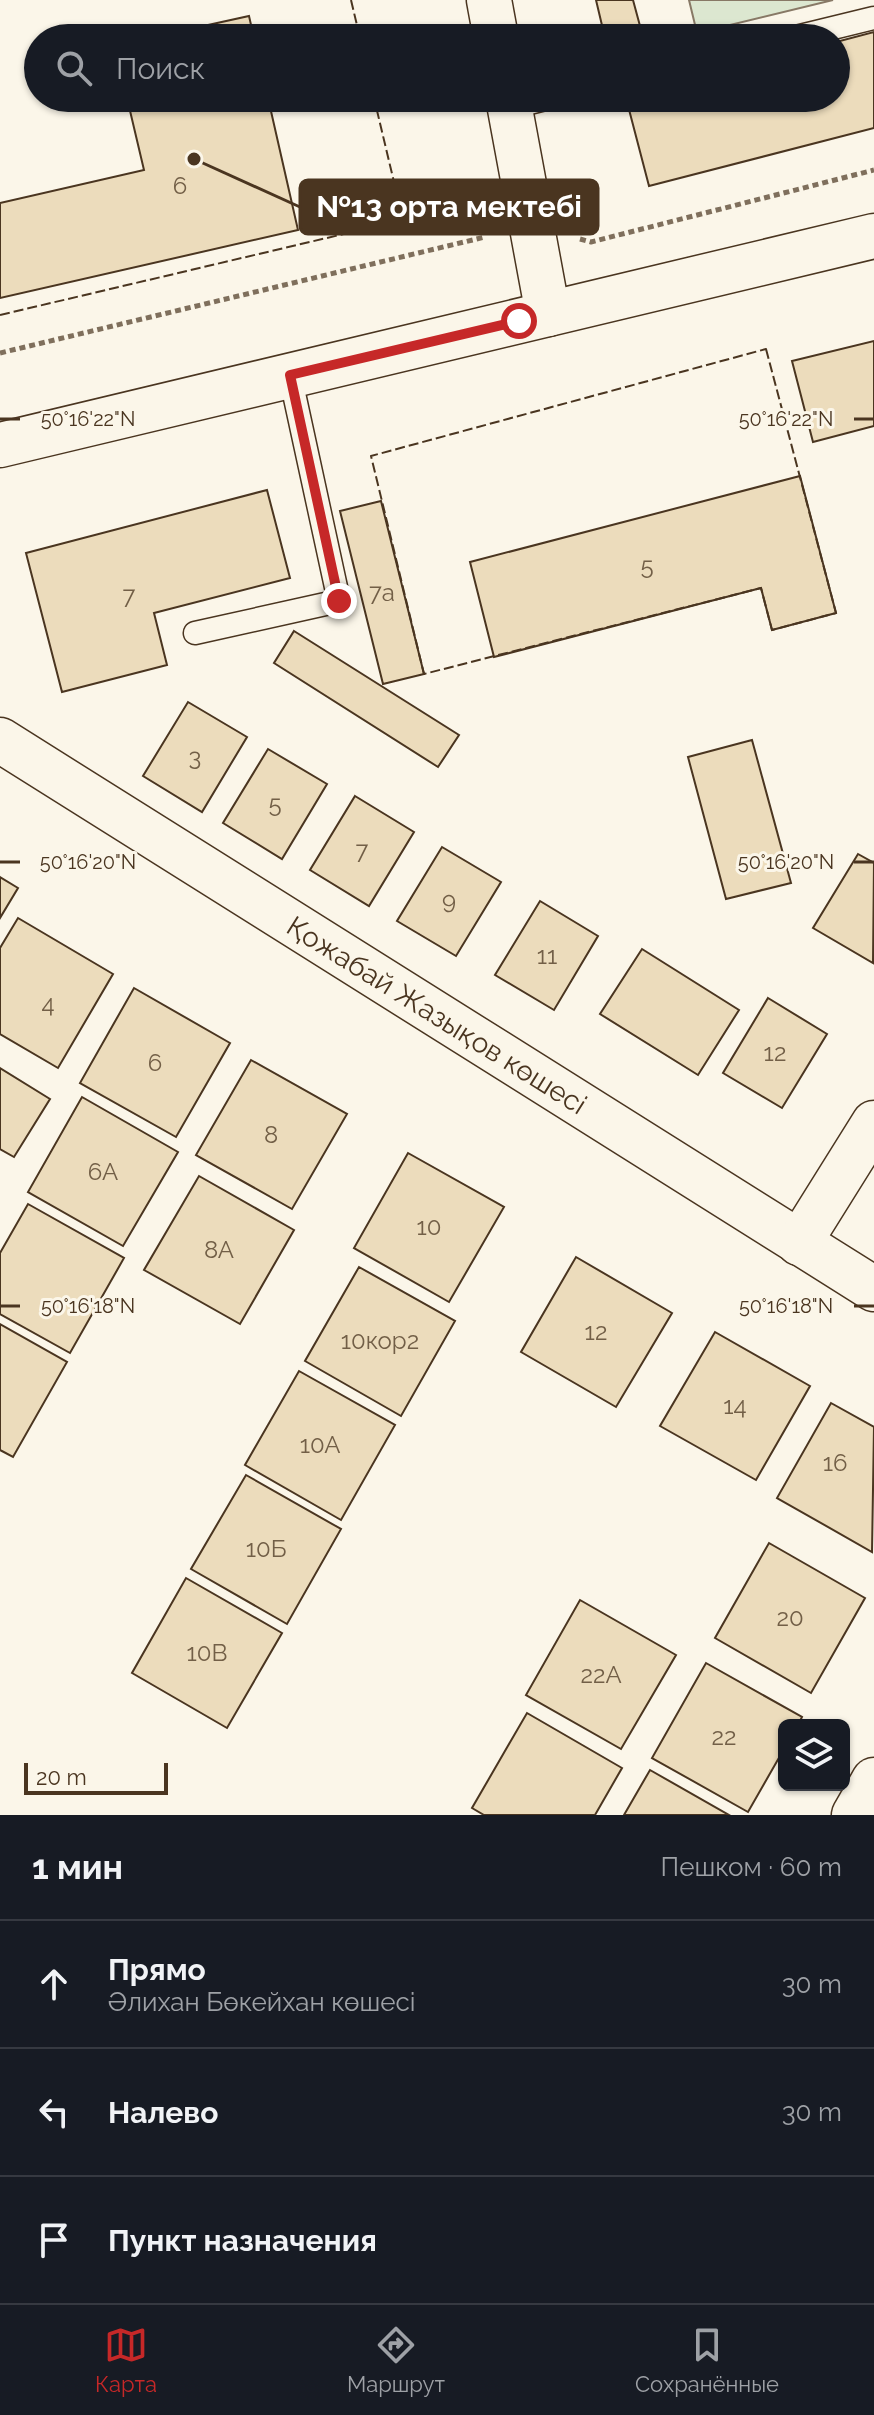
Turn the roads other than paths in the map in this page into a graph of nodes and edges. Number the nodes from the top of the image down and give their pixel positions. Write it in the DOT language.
graph roads {
  1 [pos="489,0"];
  2 [pos="874,18"];
  3 [pos="493,24"];
  4 [pos="849,24"];
  5 [pos="523,112"];
  6 [pos="874,236"];
  7 [pos="548,314"];
  8 [pos="290,375"];
  9 [pos="0,445"];
  10 [pos="195,633"];
  11 [pos="0,740"];
  12 [pos="874,1123"];
  13 [pos="799,1243"];
  14 [pos="874,1289"];
  15 [pos="874,1780"];
  16 [pos="854,1815"];
  1 -- 3 [label="street"];
  2 -- 4 [label="lane"];
  5 -- 7 [label="street"];
  6 -- 7 [label="street"];
  7 -- 8 [label="street"];
  8 -- 9 [label="street"];
  8 -- 10 [label="lane"];
  11 -- 13 [label="street, Қожабай Жазықов көшесі"];
  12 -- 13 [label="street"];
  13 -- 14 [label="street, Қожабай Жазықов көшесі"];
  15 -- 16 [label="street"];
}
